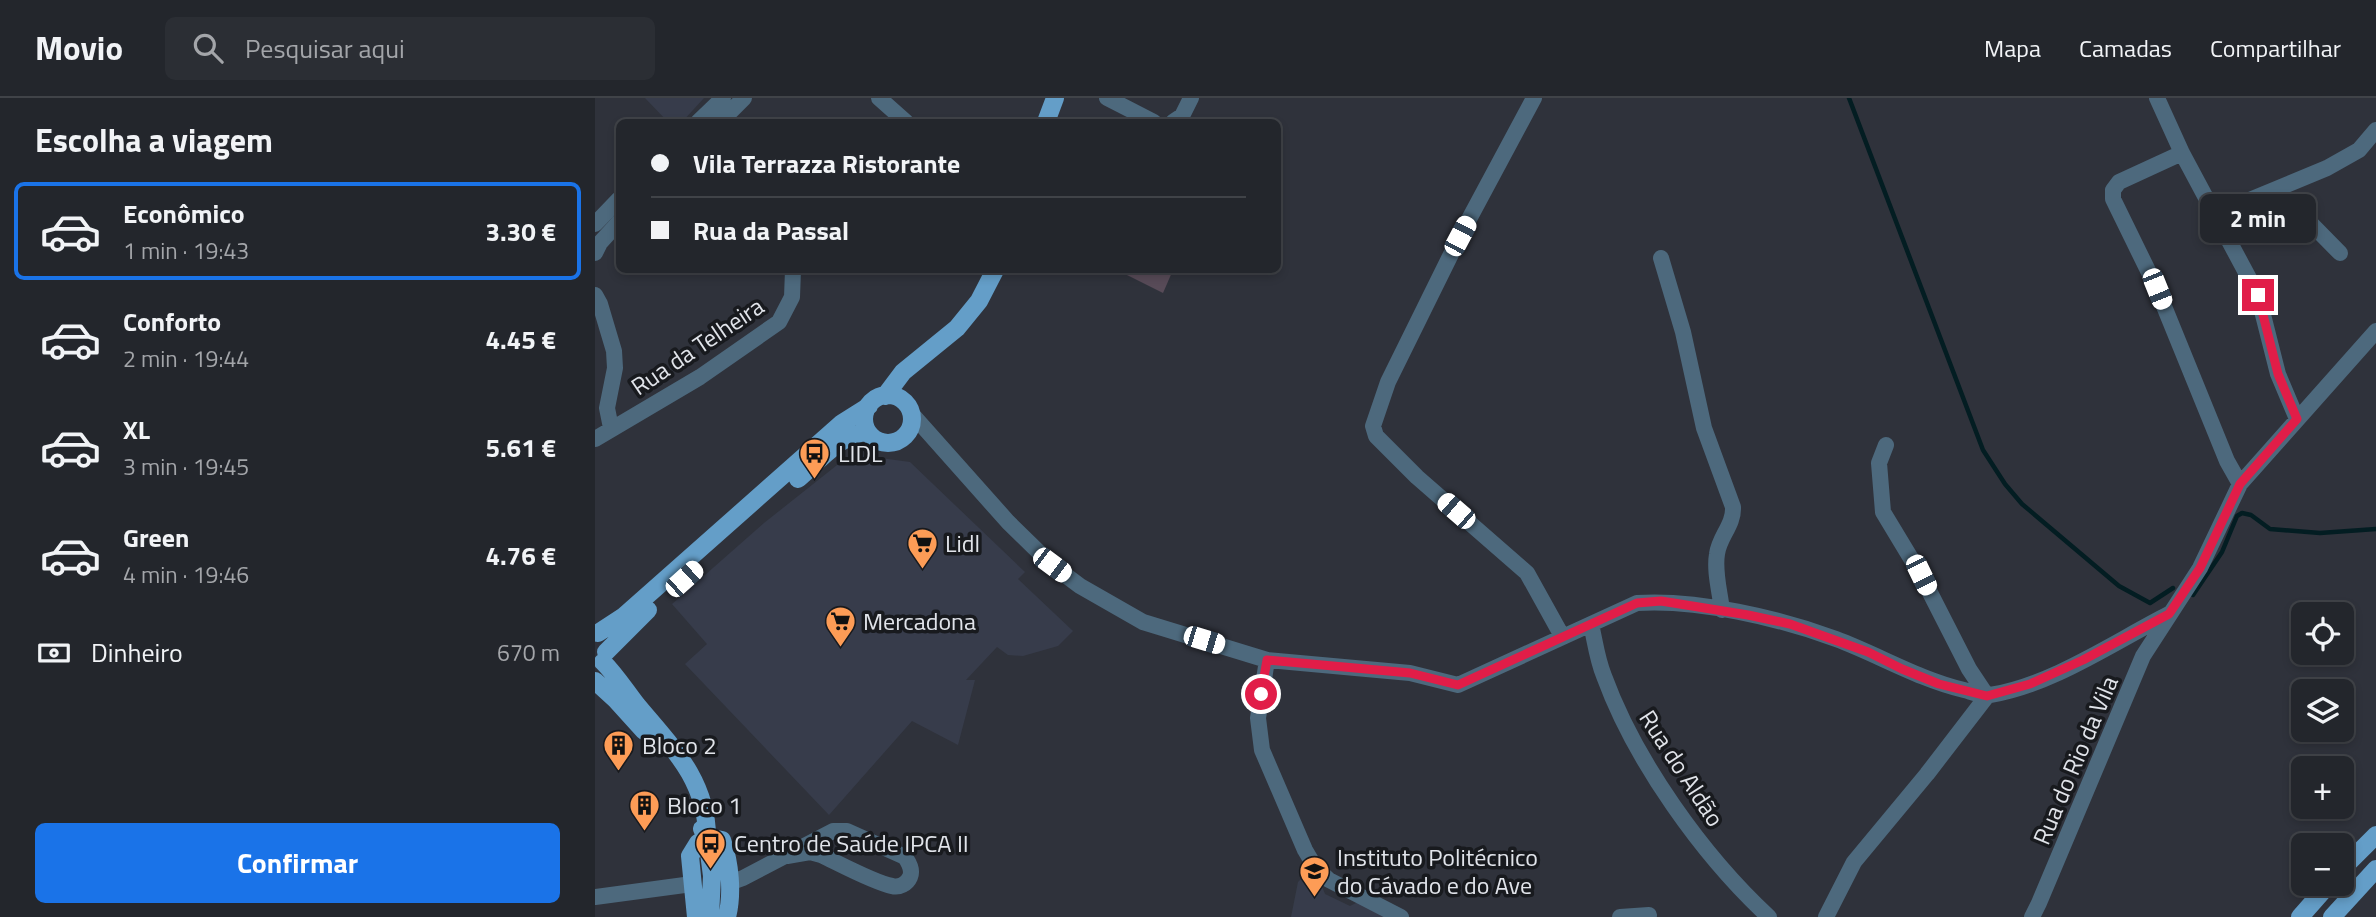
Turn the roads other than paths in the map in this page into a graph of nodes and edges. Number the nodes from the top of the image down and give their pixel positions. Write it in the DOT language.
graph roads {
  1 [pos="723,98"];
  2 [pos="744,98"];
  3 [pos="879,98"];
  4 [pos="1055,98"];
  5 [pos="1107,98"];
  6 [pos="1191,98"];
  7 [pos="1534,98"];
  8 [pos="2157,98"];
  9 [pos="701,119"];
  10 [pos="723,119"];
  11 [pos="903,119"];
  12 [pos="1047,119"];
  13 [pos="1148,119"];
  14 [pos="1178,119"];
  15 [pos="2376,130"];
  16 [pos="2182,153"];
  17 [pos="2277,189"];
  18 [pos="616,202"];
  19 [pos="2216,214"];
  20 [pos="595,224"];
  21 [pos="616,225"];
  22 [pos="595,253"];
  23 [pos="2340,253"];
  24 [pos="1661,258"];
  25 [pos="793,273"];
  26 [pos="993,273"];
  27 [pos="595,295"];
  28 [pos="601,324"];
  29 [pos="2376,331"];
  30 [pos="916,362"];
  31 [pos="885,396"];
  32 [pos="869,406"];
  33 [pos="910,417"];
  34 [pos="2297,419"];
  35 [pos="611,428"];
  36 [pos="868,432"];
  37 [pos="595,439"];
  38 [pos="1886,445"];
  39 [pos="2240,484"];
  40 [pos="1722,610"];
  41 [pos="2169,614"];
  42 [pos="1591,624"];
  43 [pos="596,632"];
  44 [pos="1562,636"];
  45 [pos="1267,660"];
  46 [pos="601,662"];
  47 [pos="595,681"];
  48 [pos="1987,696"];
  49 [pos="2376,835"];
  50 [pos="707,837"];
  51 [pos="787,856"];
  52 [pos="2354,857"];
  53 [pos="2376,869"];
  54 [pos="729,883"];
  55 [pos="692,884"];
  56 [pos="2318,896"];
  57 [pos="595,897"];
  58 [pos="2038,913"];
  59 [pos="1649,915"];
  60 [pos="696,917"];
  61 [pos="710,917"];
  62 [pos="727,917"];
  63 [pos="1401,917"];
  64 [pos="1620,917"];
  65 [pos="1769,917"];
  66 [pos="1826,917"];
  67 [pos="2300,917"];
  68 [pos="2332,917"];
  1 -- 9 [label="street"];
  2 -- 10 [label="street"];
  3 -- 11 [label="street"];
  4 -- 12 [label="main road"];
  5 -- 13 [label="street"];
  6 -- 14 [label="street"];
  7 -- 44 [label="street"];
  8 -- 16 [label="street"];
  15 -- 17 [label="street"];
  16 -- 19 [label="street"];
  16 -- 39 [label="street"];
  17 -- 19 [label="street"];
  17 -- 23 [label="street"];
  18 -- 20 [label="street"];
  19 -- 34 [label="street"];
  21 -- 22 [label="street"];
  24 -- 40 [label="street"];
  25 -- 35 [label="street, Rua da Telheira"];
  26 -- 30 [label="main road"];
  27 -- 28 [label="street"];
  28 -- 35 [label="street"];
  29 -- 34 [label="street, Rua do Rio da Vila"];
  30 -- 31 [label="main road"];
  30 -- 33 [label="main road"];
  31 -- 32 [label="main road"];
  31 -- 33 [label="main road"];
  32 -- 36 [label="main road"];
  32 -- 43 [label="main road"];
  33 -- 36 [label="main road"];
  33 -- 45 [label="street"];
  34 -- 39 [label="street, Rua do Rio da Vila"];
  35 -- 37 [label="street, Rua da Telheira"];
  36 -- 46 [label="main road"];
  38 -- 48 [label="street"];
  39 -- 41 [label="street, Rua do Rio da Vila"];
  40 -- 42 [label="street"];
  40 -- 48 [label="street"];
  41 -- 48 [label="street"];
  41 -- 58 [label="street, Rua do Rio da Vila"];
  42 -- 44 [label="street"];
  42 -- 65 [label="street, Rua do Aldão"];
  43 -- 46 [label="main road"];
  44 -- 45 [label="street"];
  45 -- 63 [label="street"];
  46 -- 50 [label="main road"];
  47 -- 50 [label="main road"];
  48 -- 66 [label="street"];
  49 -- 52 [label="main road"];
  50 -- 54 [label="main road"];
  50 -- 55 [label="main road"];
  50 -- 61 [label="main road"];
  51 -- 51 [label="street"];
  51 -- 54 [label="street"];
  53 -- 68 [label="main road"];
  54 -- 62 [label="main road"];
  55 -- 57 [label="street"];
  55 -- 60 [label="main road"];
  56 -- 67 [label="main road"];
  59 -- 64 [label="street"];
}
